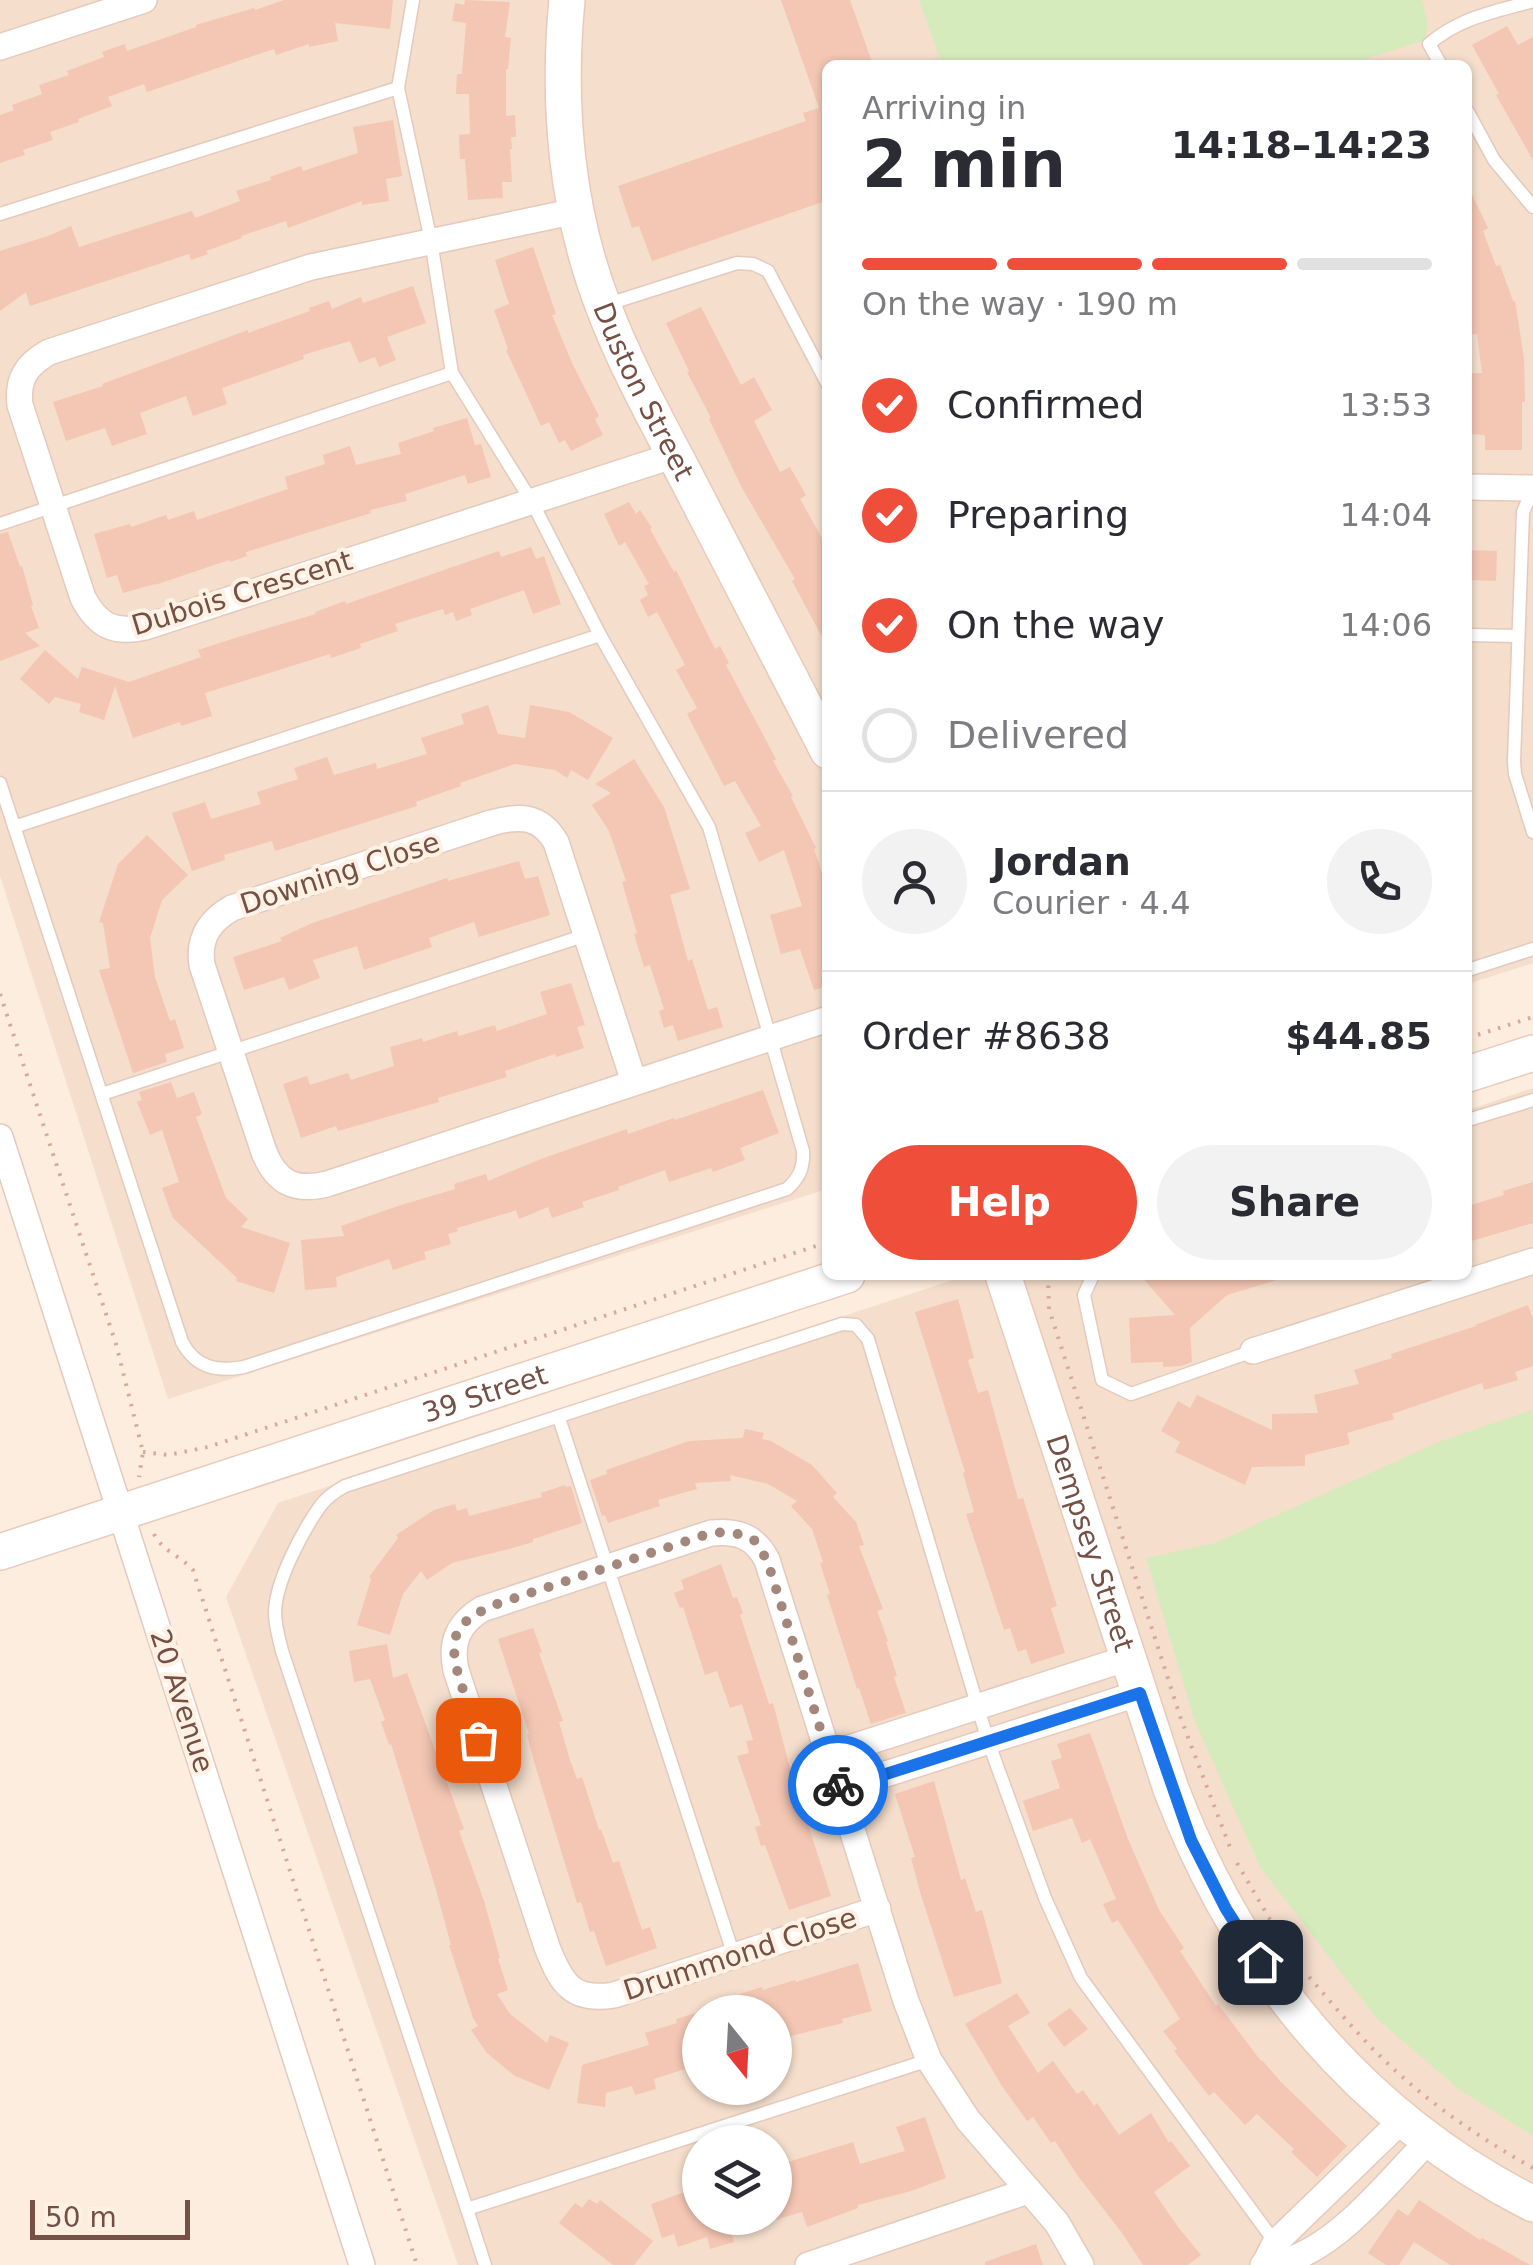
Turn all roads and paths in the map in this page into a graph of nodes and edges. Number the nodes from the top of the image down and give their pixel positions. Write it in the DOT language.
graph roads {
  1 [pos="144,0"];
  2 [pos="413,0"];
  3 [pos="567,0"];
  4 [pos="1533,0"];
  5 [pos="0,47"];
  6 [pos="1438,60"];
  7 [pos="398,88"];
  8 [pos="1472,119"];
  9 [pos="1533,207"];
  10 [pos="576,210"];
  11 [pos="0,214"];
  12 [pos="432,241"];
  13 [pos="603,306"];
  14 [pos="452,373"];
  15 [pos="822,374"];
  16 [pos="675,455"];
  17 [pos="1472,486"];
  18 [pos="1533,488"];
  19 [pos="532,502"];
  20 [pos="52,506"];
  21 [pos="0,524"];
  22 [pos="600,634"];
  23 [pos="1472,635"];
  24 [pos="1518,636"];
  25 [pos="822,739"];
  26 [pos="0,783"];
  27 [pos="14,826"];
  28 [pos="1533,832"];
  29 [pos="586,935"];
  30 [pos="1533,949"];
  31 [pos="1472,969"];
  32 [pos="0,994"];
  33 [pos="1533,1017"];
  34 [pos="822,1021"];
  35 [pos="1472,1037"];
  36 [pos="771,1038"];
  37 [pos="231,1052"];
  38 [pos="1533,1053"];
  39 [pos="1472,1073"];
  40 [pos="634,1082"];
  41 [pos="102,1094"];
  42 [pos="1533,1100"];
  43 [pos="1472,1119"];
  44 [pos="0,1137"];
  45 [pos="822,1244"];
  46 [pos="1533,1261"];
  47 [pos="832,1280"];
  48 [pos="1005,1280"];
  49 [pos="1043,1280"];
  50 [pos="1091,1280"];
  51 [pos="1252,1351"];
  52 [pos="558,1418"];
  53 [pos="143,1452"];
  54 [pos="133,1508"];
  55 [pos="0,1552"];
  56 [pos="608,1566"];
  57 [pos="1128,1658"];
  58 [pos="1140,1693"];
  59 [pos="977,1706"];
  60 [pos="988,1741"];
  61 [pos="828,1755"];
  62 [pos="839,1789"];
  63 [pos="878,1909"];
  64 [pos="1275,1928"];
  65 [pos="734,1956"];
  66 [pos="1305,1973"];
  67 [pos="929,2060"];
  68 [pos="1415,2130"];
  69 [pos="1533,2168"];
  70 [pos="1028,2191"];
  71 [pos="1533,2204"];
  72 [pos="468,2209"];
  73 [pos="1280,2259"];
  74 [pos="362,2265"];
  75 [pos="416,2265"];
  76 [pos="484,2265"];
  77 [pos="808,2265"];
  78 [pos="1081,2265"];
  1 -- 5 [label="street"];
  2 -- 7 [label="lane"];
  3 -- 10 [label="street, Duston Street"];
  4 -- 6 [label="lane"];
  7 -- 11 [label="lane"];
  7 -- 12 [label="lane"];
  8 -- 9 [label="lane"];
  10 -- 12 [label="street, Dubois Crescent"];
  10 -- 13 [label="street, Duston Street"];
  12 -- 14 [label="lane"];
  12 -- 20 [label="street, Dubois Crescent"];
  13 -- 15 [label="lane"];
  13 -- 16 [label="street, Duston Street"];
  14 -- 19 [label="lane"];
  14 -- 20 [label="lane"];
  16 -- 19 [label="street, Dubois Crescent"];
  16 -- 25 [label="street, Duston Street"];
  17 -- 18 [label="street"];
  18 -- 24 [label="lane"];
  19 -- 20 [label="street, Dubois Crescent"];
  19 -- 22 [label="lane"];
  20 -- 21 [label="lane"];
  22 -- 27 [label="lane"];
  22 -- 36 [label="lane"];
  23 -- 24 [label="lane"];
  24 -- 28 [label="lane"];
  26 -- 27 [label="lane"];
  27 -- 41 [label="lane"];
  29 -- 37 [label="lane"];
  29 -- 37 [label="street, Downing Close"];
  29 -- 40 [label="street, Downing Close"];
  30 -- 31 [label="lane"];
  32 -- 53 [label="path"];
  33 -- 35 [label="path"];
  34 -- 36 [label="street, Downing Close"];
  36 -- 40 [label="street, Downing Close"];
  36 -- 41 [label="lane"];
  37 -- 40 [label="street, Downing Close"];
  37 -- 41 [label="lane"];
  38 -- 39 [label="street"];
  42 -- 43 [label="lane"];
  44 -- 54 [label="street, 20 Avenue"];
  45 -- 53 [label="path"];
  46 -- 51 [label="street"];
  47 -- 54 [label="street, 39 Street"];
  48 -- 57 [label="street, Dempsey Street"];
  49 -- 64 [label="path"];
  50 -- 51 [label="lane"];
  52 -- 56 [label="lane"];
  52 -- 59 [label="lane"];
  52 -- 72 [label="lane"];
  53 -- 54 [label="path"];
  54 -- 55 [label="street, 39 Street"];
  54 -- 74 [label="street, 20 Avenue"];
  54 -- 75 [label="path"];
  56 -- 61 [label="street, Drummond Close"];
  56 -- 65 [label="lane"];
  56 -- 65 [label="street, Drummond Close"];
  57 -- 58 [label="street, Dempsey Street"];
  57 -- 59 [label="street"];
  58 -- 60 [label="street"];
  58 -- 68 [label="street, Dempsey Street"];
  59 -- 60 [label="lane"];
  59 -- 61 [label="street"];
  60 -- 62 [label="street"];
  60 -- 73 [label="lane"];
  61 -- 62 [label="street"];
  62 -- 63 [label="street"];
  63 -- 65 [label="street, Drummond Close"];
  63 -- 67 [label="street"];
  66 -- 69 [label="path"];
  67 -- 70 [label="street"];
  67 -- 72 [label="lane"];
  68 -- 71 [label="street, Dempsey Street"];
  68 -- 73 [label="street"];
  68 -- 73 [label="street"];
  70 -- 77 [label="street"];
  70 -- 78 [label="street"];
  72 -- 76 [label="lane"];
}
